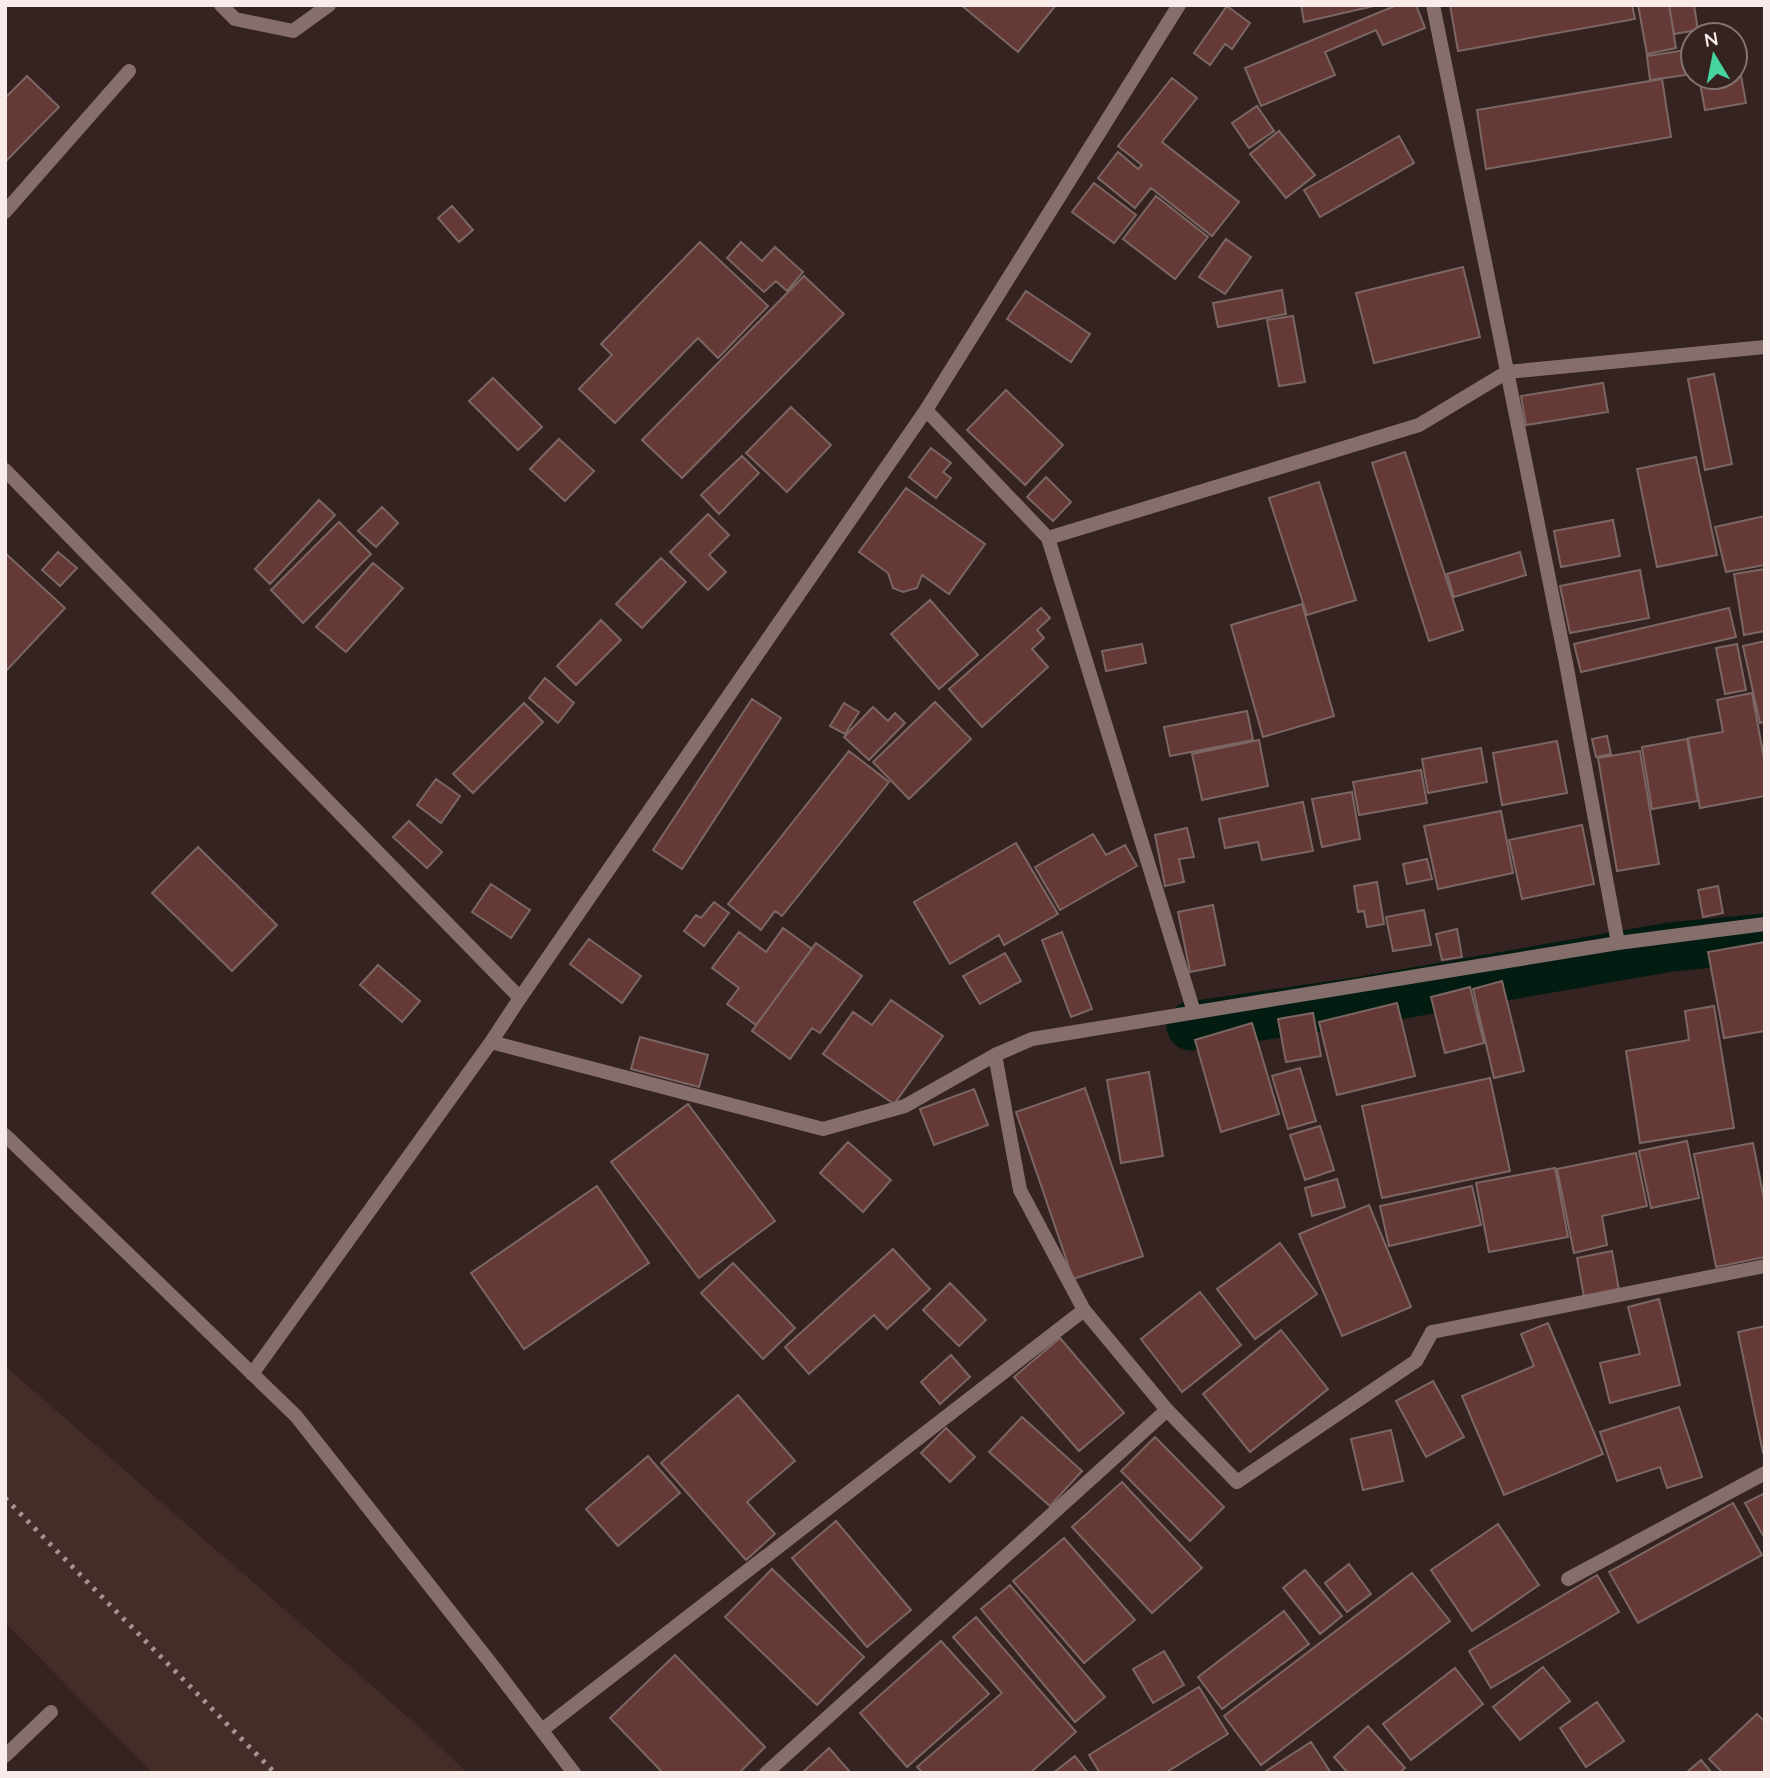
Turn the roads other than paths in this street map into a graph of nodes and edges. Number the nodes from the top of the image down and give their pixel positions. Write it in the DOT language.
graph roads {
  1 [pos="221,5"];
  2 [pos="329,5"];
  3 [pos="1179,5"];
  4 [pos="1433,5"];
  5 [pos="129,71"];
  6 [pos="5,212"];
  7 [pos="1765,347"];
  8 [pos="1507,372"];
  9 [pos="926,410"];
  10 [pos="5,470"];
  11 [pos="1048,538"];
  12 [pos="1765,924"];
  13 [pos="1618,943"];
  14 [pos="520,998"];
  15 [pos="1194,1012"];
  16 [pos="491,1042"];
  17 [pos="995,1055"];
  18 [pos="5,1135"];
  19 [pos="1765,1266"];
  20 [pos="1084,1310"];
  21 [pos="252,1374"];
  22 [pos="1167,1410"];
  23 [pos="1765,1473"];
  24 [pos="1568,1579"];
  25 [pos="51,1712"];
  26 [pos="542,1730"];
  27 [pos="5,1756"];
  28 [pos="574,1773"];
  29 [pos="766,1773"];
  1 -- 2 [label="street"];
  3 -- 9 [label="street"];
  4 -- 8 [label="street"];
  5 -- 6 [label="street"];
  7 -- 8 [label="street"];
  8 -- 11 [label="street"];
  8 -- 13 [label="street"];
  9 -- 11 [label="street"];
  9 -- 14 [label="street"];
  10 -- 14 [label="street"];
  11 -- 15 [label="street"];
  12 -- 13 [label="street"];
  13 -- 15 [label="street"];
  14 -- 16 [label="street"];
  15 -- 17 [label="street"];
  16 -- 17 [label="street"];
  16 -- 21 [label="street"];
  17 -- 20 [label="street"];
  18 -- 21 [label="street"];
  19 -- 22 [label="street"];
  20 -- 22 [label="street"];
  20 -- 26 [label="street"];
  21 -- 26 [label="street"];
  22 -- 29 [label="street"];
  23 -- 24 [label="street"];
  25 -- 27 [label="street"];
  26 -- 28 [label="street"];
}
